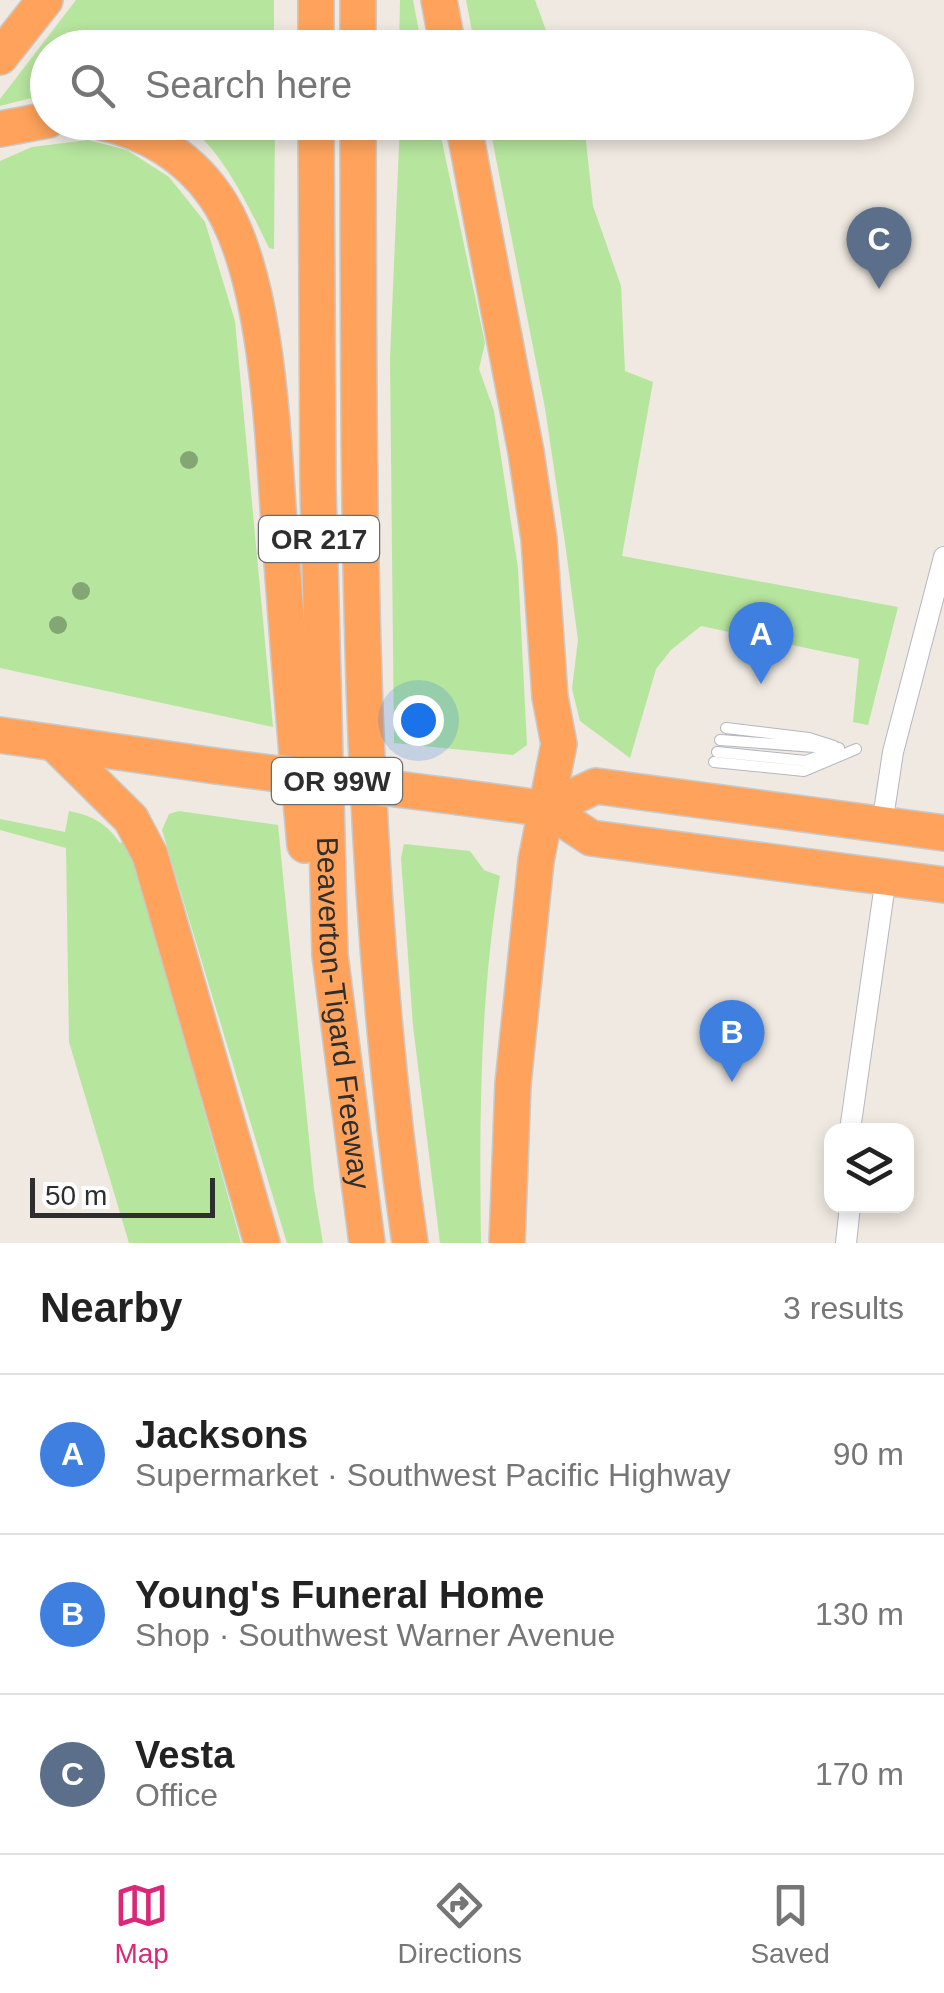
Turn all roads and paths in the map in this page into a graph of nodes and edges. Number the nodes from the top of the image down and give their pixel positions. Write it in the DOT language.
graph roads {
  1 [pos="46,0"];
  2 [pos="316,0"];
  3 [pos="358,0"];
  4 [pos="439,0"];
  5 [pos="316,30"];
  6 [pos="358,30"];
  7 [pos="445,30"];
  8 [pos="0,57"];
  9 [pos="30,123"];
  10 [pos="0,129"];
  11 [pos="152,140"];
  12 [pos="316,140"];
  13 [pos="358,140"];
  14 [pos="466,140"];
  15 [pos="944,557"];
  16 [pos="0,736"];
  17 [pos="54,743"];
  18 [pos="719,745"];
  19 [pos="856,749"];
  20 [pos="547,809"];
  21 [pos="882,825"];
  22 [pos="944,833"];
  23 [pos="886,877"];
  24 [pos="944,885"];
  25 [pos="330,955"];
  26 [pos="851,1123"];
  27 [pos="849,1213"];
  28 [pos="262,1243"];
  29 [pos="366,1243"];
  30 [pos="410,1243"];
  31 [pos="507,1243"];
  32 [pos="846,1243"];
  1 -- 8 [label="highway"];
  2 -- 5 [label="highway"];
  3 -- 6 [label="highway"];
  4 -- 7 [label="highway"];
  9 -- 10 [label="highway"];
  11 -- 25 [label="highway"];
  12 -- 25 [label="highway, Beaverton-Tigard Freeway / OR 217"];
  13 -- 30 [label="highway, Beaverton-Tigard Freeway / OR 217"];
  14 -- 20 [label="highway"];
  15 -- 21 [label="street"];
  16 -- 17 [label="highway, OR 99W"];
  17 -- 20 [label="highway, OR 99W, bridge"];
  17 -- 28 [label="highway"];
  18 -- 18 [label="lane"];
  18 -- 19 [label="lane"];
  20 -- 21 [label="highway"];
  20 -- 23 [label="highway, OR 99W"];
  20 -- 31 [label="highway"];
  21 -- 22 [label="highway"];
  23 -- 24 [label="highway, OR 99W"];
  23 -- 26 [label="street"];
  25 -- 29 [label="highway, Beaverton-Tigard Freeway / OR 217"];
  27 -- 32 [label="street"];
}
